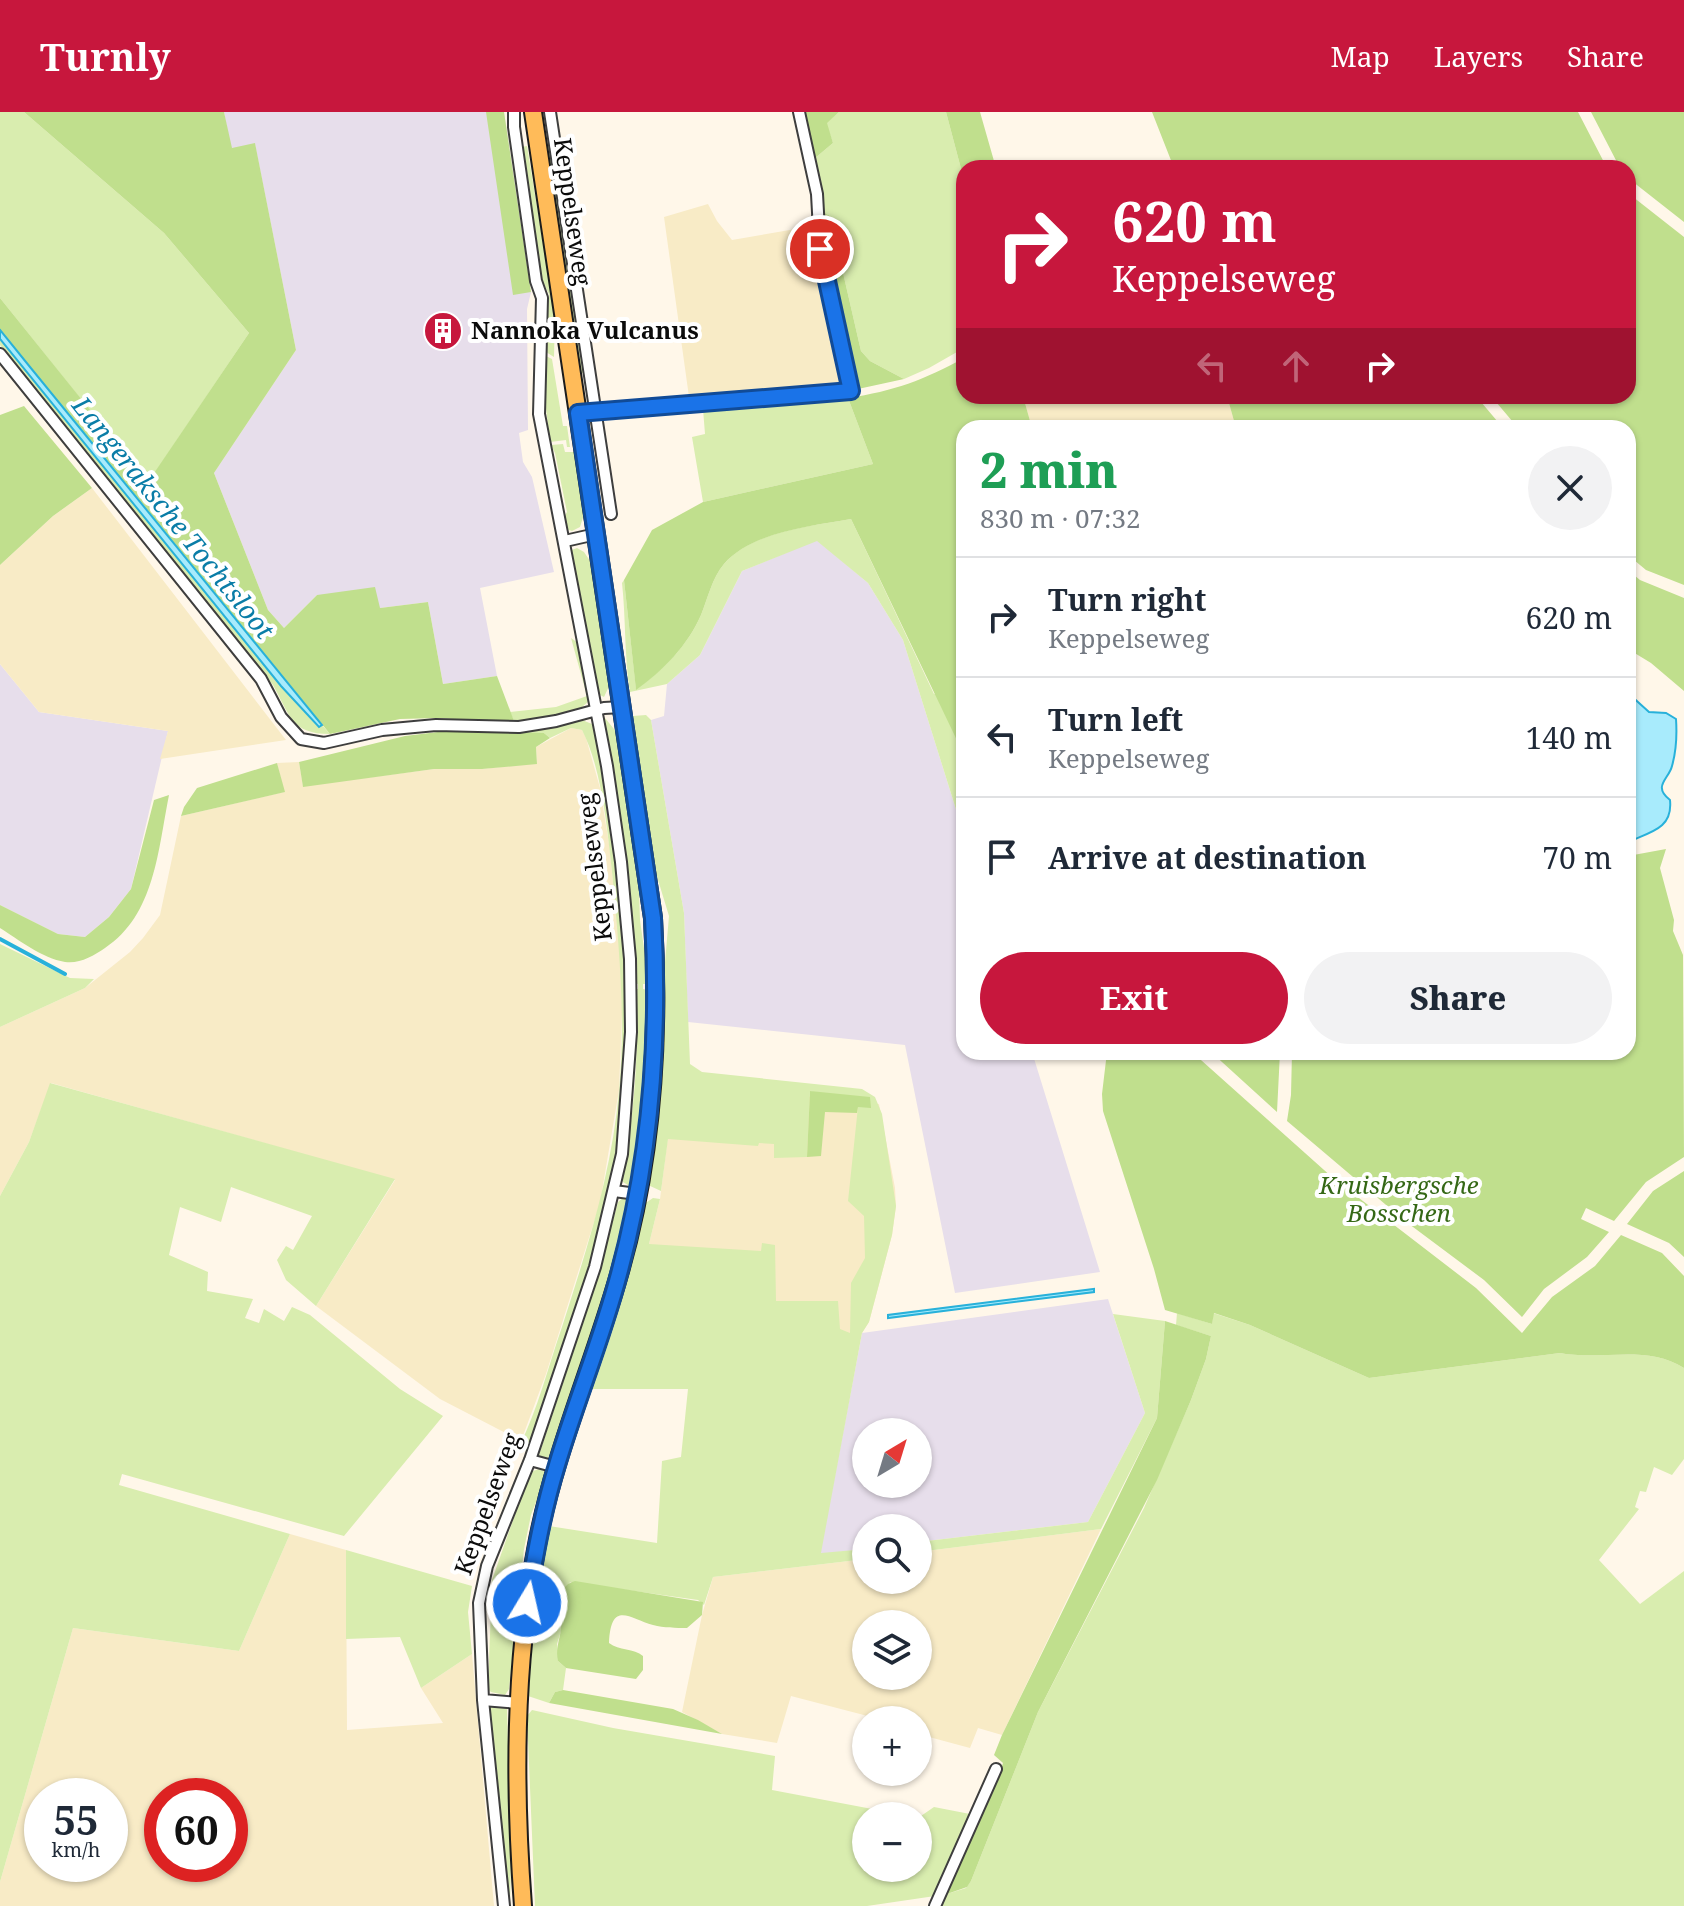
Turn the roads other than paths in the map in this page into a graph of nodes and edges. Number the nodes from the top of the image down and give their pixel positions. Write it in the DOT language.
graph roads {
  1 [pos="514,112"];
  2 [pos="533,112"];
  3 [pos="550,112"];
  4 [pos="799,112"];
  5 [pos="0,354"];
  6 [pos="587,413"];
  7 [pos="611,514"];
  8 [pos="596,534"];
  9 [pos="565,541"];
  10 [pos="622,707"];
  11 [pos="596,710"];
  12 [pos="614,1191"];
  13 [pos="637,1194"];
  14 [pos="530,1460"];
  15 [pos="556,1467"];
  16 [pos="483,1700"];
  17 [pos="518,1703"];
  18 [pos="996,1769"];
  19 [pos="504,1906"];
  20 [pos="523,1906"];
  21 [pos="935,1906"];
  1 -- 9 [label="street, Keppelseweg"];
  2 -- 6 [label="main road, Keppelseweg"];
  3 -- 6 [label="street, Keppelseweg"];
  4 -- 6 [label="street"];
  5 -- 11 [label="street"];
  6 -- 7 [label="street, Keppelseweg"];
  6 -- 8 [label="main road, Keppelseweg"];
  8 -- 9 [label="street"];
  8 -- 10 [label="main road, Keppelseweg"];
  9 -- 11 [label="street, Keppelseweg"];
  10 -- 11 [label="street"];
  10 -- 13 [label="main road, Keppelseweg"];
  11 -- 12 [label="street, Keppelseweg"];
  12 -- 13 [label="street"];
  12 -- 14 [label="street, Keppelseweg"];
  13 -- 15 [label="main road, Keppelseweg"];
  14 -- 15 [label="street"];
  14 -- 16 [label="street, Keppelseweg"];
  15 -- 17 [label="main road, Keppelseweg"];
  16 -- 17 [label="street"];
  16 -- 19 [label="street, Keppelseweg"];
  17 -- 20 [label="main road, Keppelseweg"];
  18 -- 21 [label="street"];
}
